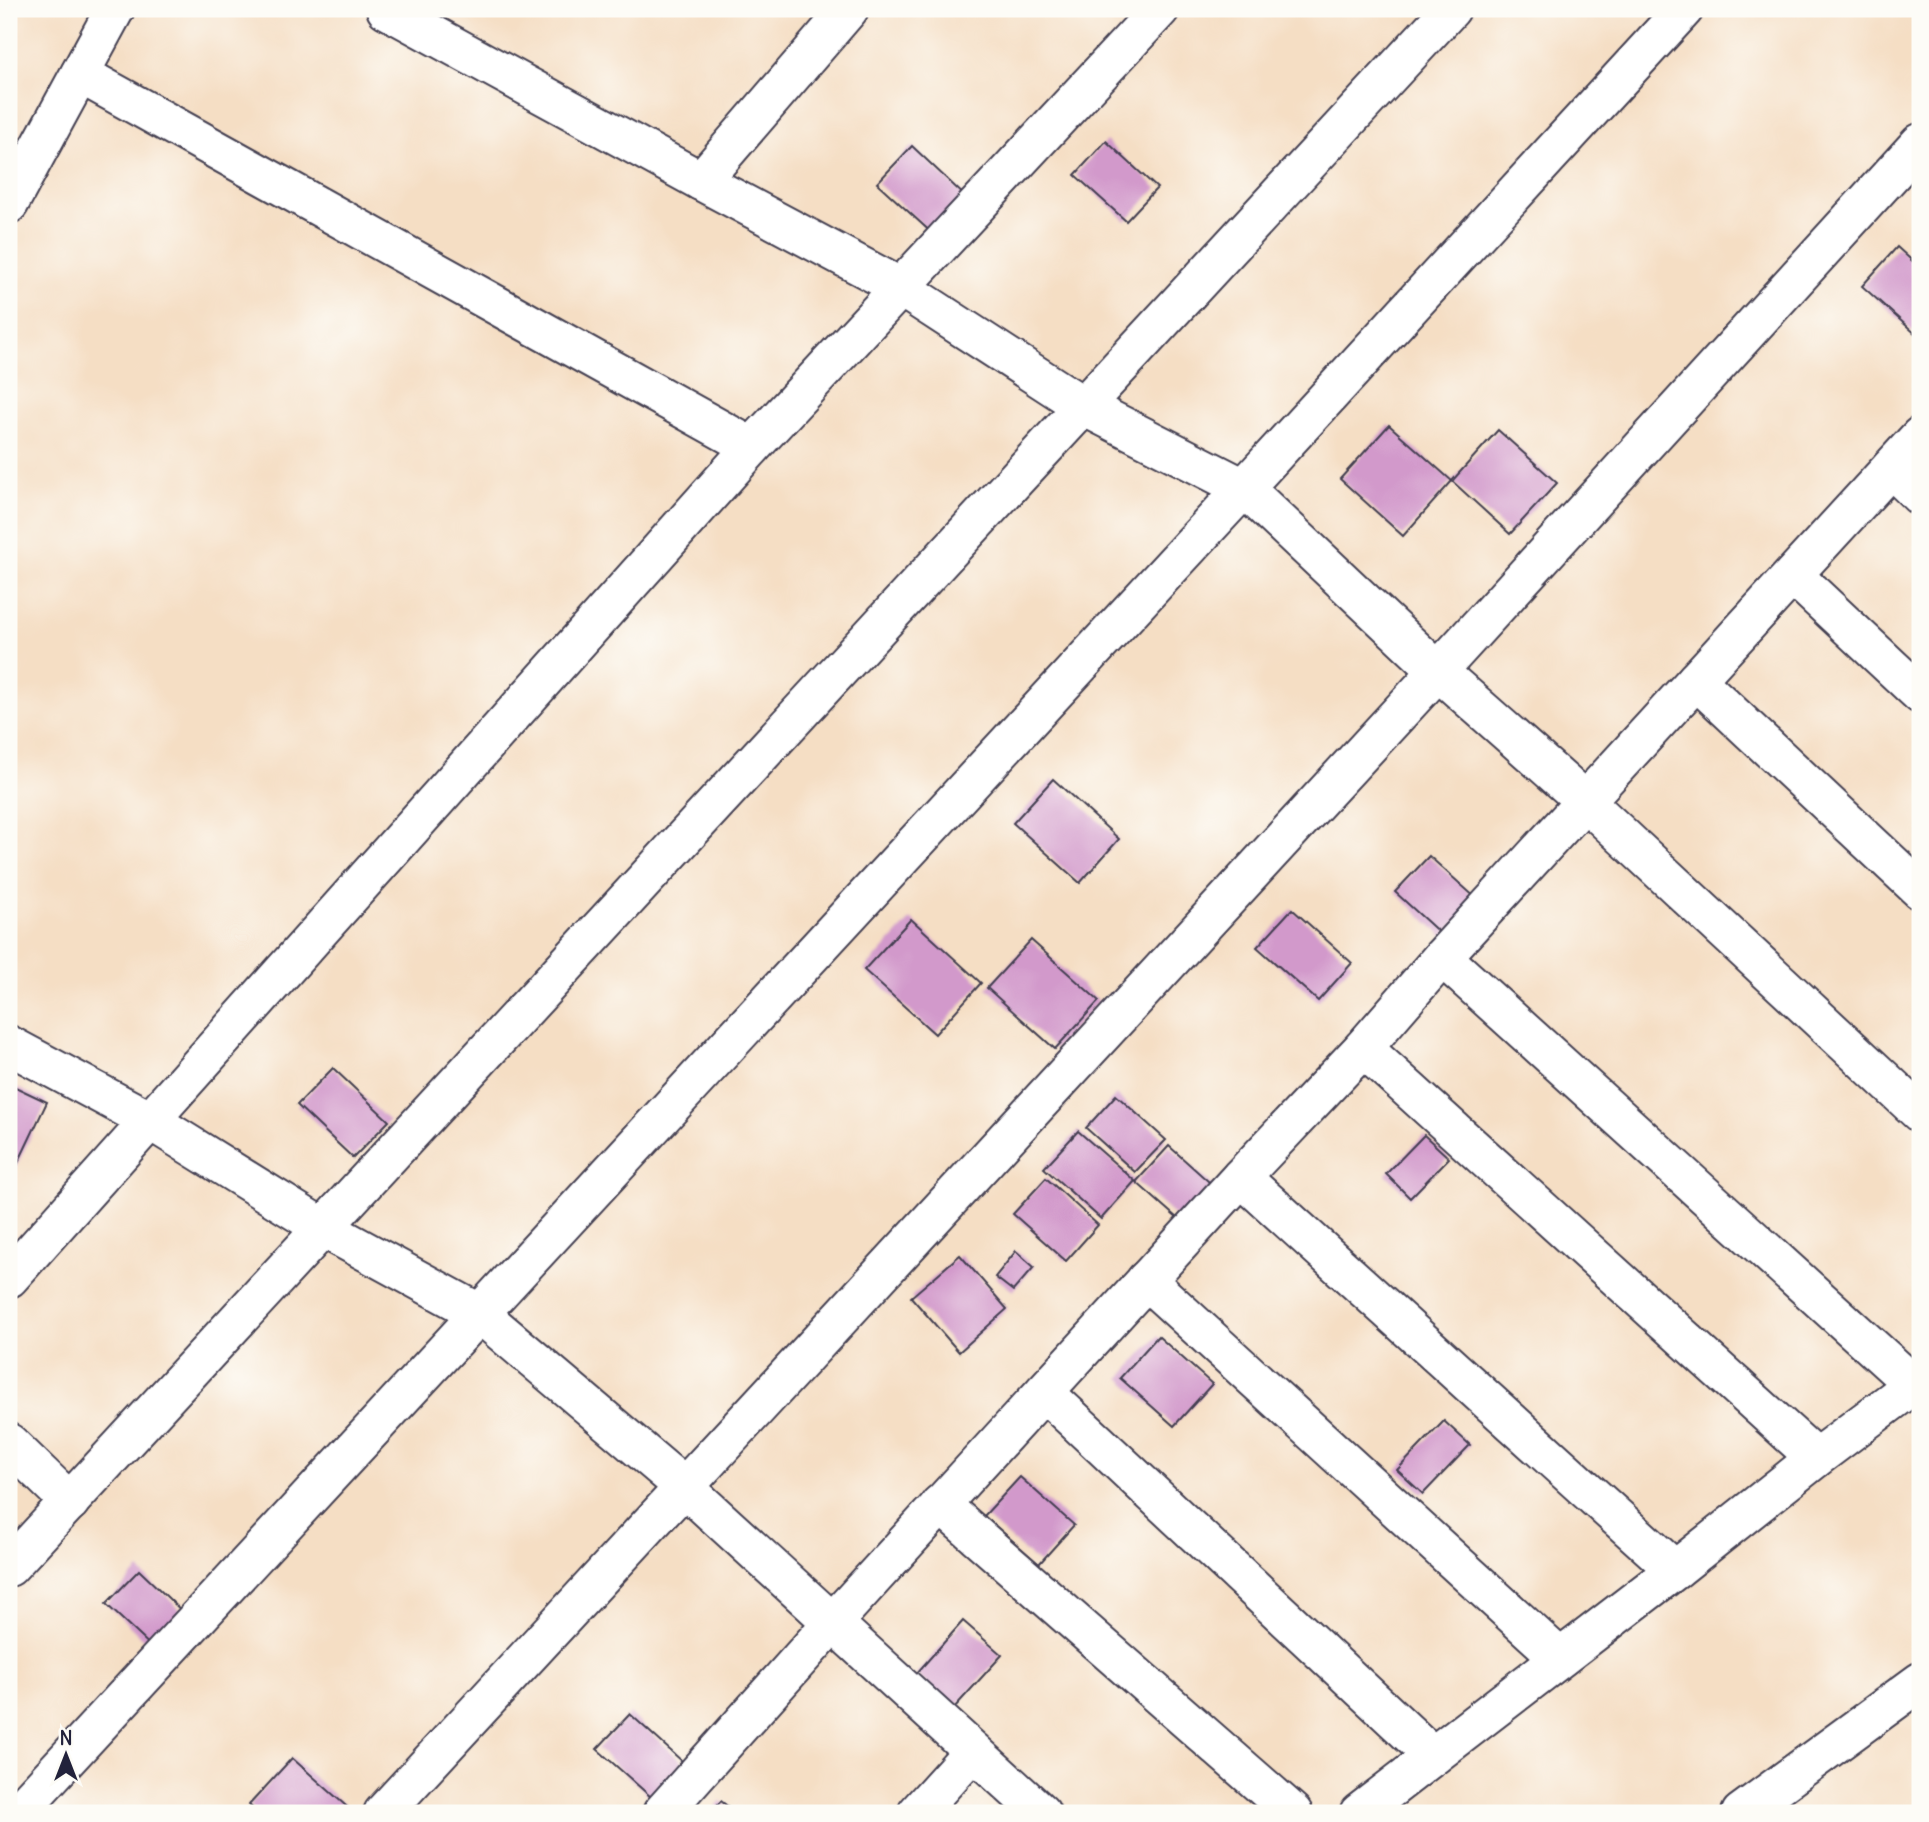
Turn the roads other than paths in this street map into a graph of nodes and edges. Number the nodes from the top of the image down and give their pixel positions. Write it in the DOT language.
graph roads {
  1 [pos="116,9"];
  2 [pos="386,9"];
  3 [pos="849,9"];
  4 [pos="1160,9"];
  5 [pos="1451,9"];
  6 [pos="1684,9"];
  7 [pos="80,74"];
  8 [pos="1920,143"];
  9 [pos="701,181"];
  10 [pos="9,204"];
  11 [pos="900,287"];
  12 [pos="1083,406"];
  13 [pos="1920,436"];
  14 [pos="752,447"];
  15 [pos="1891,468"];
  16 [pos="1244,488"];
  17 [pos="1920,496"];
  18 [pos="1793,575"];
  19 [pos="1438,671"];
  20 [pos="1696,680"];
  21 [pos="1920,694"];
  22 [pos="1586,802"];
  23 [pos="1920,890"];
  24 [pos="1442,957"];
  25 [pos="9,1045"];
  26 [pos="1363,1048"];
  27 [pos="1920,1113"];
  28 [pos="151,1121"];
  29 [pos="1241,1177"];
  30 [pos="323,1228"];
  31 [pos="9,1278"];
  32 [pos="1146,1280"];
  33 [pos="478,1313"];
  34 [pos="1917,1383"];
  35 [pos="1044,1392"];
  36 [pos="9,1443"];
  37 [pos="1816,1458"];
  38 [pos="684,1486"];
  39 [pos="70,1502"];
  40 [pos="940,1504"];
  41 [pos="9,1567"];
  42 [pos="1675,1570"];
  43 [pos="832,1623"];
  44 [pos="1560,1658"];
  45 [pos="1920,1682"];
  46 [pos="973,1751"];
  47 [pos="1433,1756"];
  48 [pos="17,1813"];
  49 [pos="383,1813"];
  50 [pos="662,1813"];
  51 [pos="917,1813"];
  52 [pos="1041,1813"];
  53 [pos="1293,1813"];
  54 [pos="1359,1813"];
  55 [pos="1741,1813"];
  1 -- 7 [label="street"];
  2 -- 9 [label="street"];
  3 -- 9 [label="street"];
  4 -- 11 [label="street"];
  5 -- 12 [label="street"];
  6 -- 16 [label="street"];
  7 -- 10 [label="street"];
  7 -- 14 [label="street"];
  8 -- 19 [label="street"];
  9 -- 11 [label="street"];
  11 -- 12 [label="street"];
  11 -- 14 [label="street"];
  12 -- 16 [label="street"];
  12 -- 30 [label="street"];
  13 -- 15 [label="street"];
  14 -- 28 [label="street"];
  15 -- 17 [label="street"];
  15 -- 18 [label="street"];
  16 -- 19 [label="street"];
  16 -- 33 [label="street"];
  18 -- 20 [label="street"];
  18 -- 21 [label="street"];
  19 -- 22 [label="street"];
  19 -- 38 [label="street"];
  20 -- 22 [label="street"];
  20 -- 23 [label="street"];
  22 -- 24 [label="street"];
  22 -- 27 [label="street"];
  24 -- 26 [label="street"];
  24 -- 34 [label="street"];
  25 -- 28 [label="street"];
  26 -- 29 [label="street"];
  26 -- 37 [label="street"];
  28 -- 30 [label="street"];
  28 -- 31 [label="street"];
  29 -- 32 [label="street"];
  29 -- 42 [label="street"];
  30 -- 33 [label="street"];
  30 -- 39 [label="street"];
  32 -- 35 [label="street"];
  32 -- 44 [label="street"];
  33 -- 38 [label="street"];
  33 -- 48 [label="street"];
  34 -- 37 [label="street"];
  35 -- 40 [label="street"];
  35 -- 47 [label="street"];
  36 -- 39 [label="street"];
  37 -- 42 [label="street"];
  38 -- 43 [label="street"];
  38 -- 49 [label="street"];
  39 -- 41 [label="street"];
  40 -- 43 [label="street"];
  40 -- 53 [label="street"];
  42 -- 44 [label="street"];
  43 -- 46 [label="street"];
  43 -- 50 [label="street"];
  44 -- 47 [label="street"];
  45 -- 55 [label="street"];
  46 -- 51 [label="street"];
  46 -- 52 [label="street"];
  47 -- 54 [label="street"];
}
